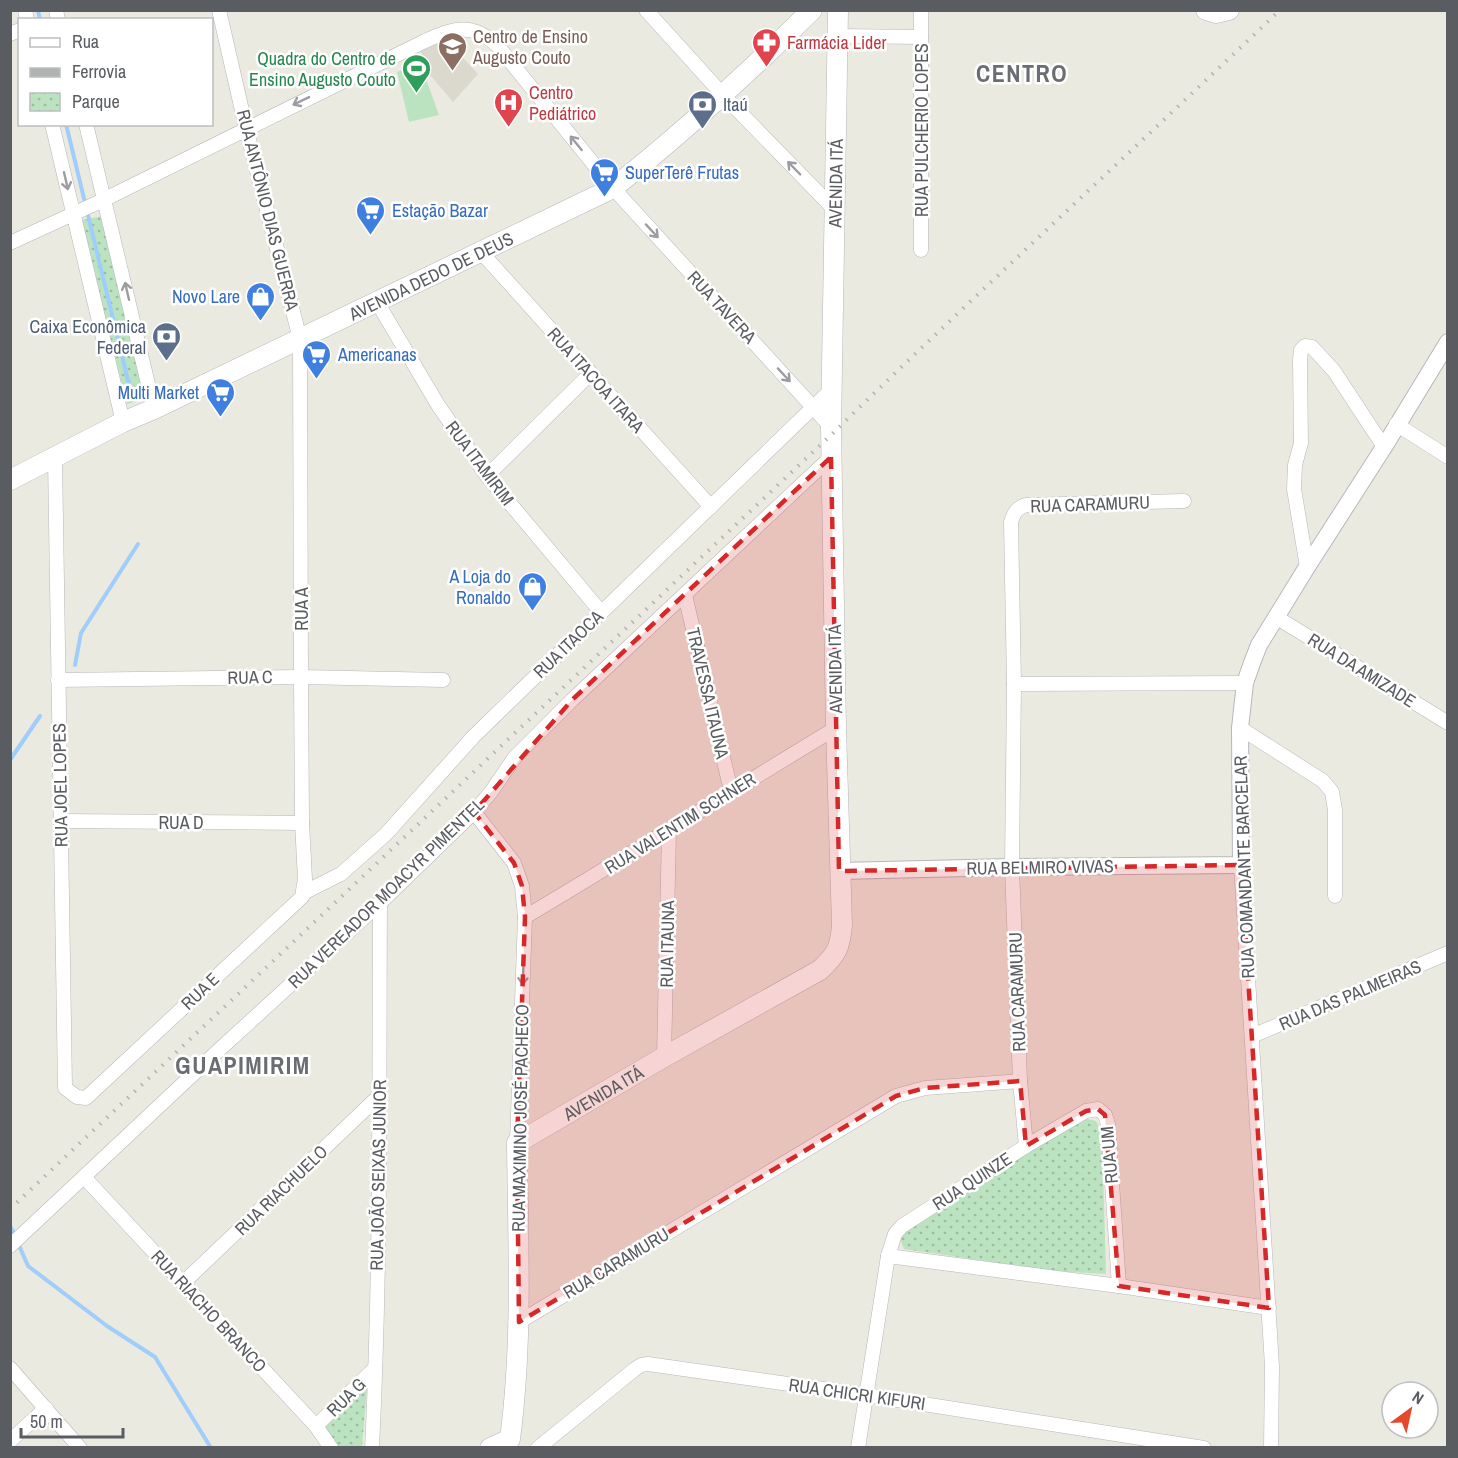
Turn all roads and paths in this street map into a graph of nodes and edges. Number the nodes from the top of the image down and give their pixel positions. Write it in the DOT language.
graph roads {
  1 [pos="219,10"];
  2 [pos="646,10"];
  3 [pos="812,10"];
  4 [pos="838,10"];
  5 [pos="921,10"];
  6 [pos="1206,10"];
  7 [pos="1228,11"];
  8 [pos="839,36"];
  9 [pos="921,37"];
  10 [pos="723,95"];
  11 [pos="53,126"];
  12 [pos="86,126"];
  13 [pos="246,128"];
  14 [pos="613,188"];
  15 [pos="102,200"];
  16 [pos="835,210"];
  17 [pos="77,212"];
  18 [pos="10,243"];
  19 [pos="921,250"];
  20 [pos="480,252"];
  21 [pos="377,302"];
  22 [pos="300,339"];
  23 [pos="1448,342"];
  24 [pos="591,374"];
  25 [pos="832,389"];
  26 [pos="814,407"];
  27 [pos="154,409"];
  28 [pos="123,422"];
  29 [pos="1396,424"];
  30 [pos="831,427"];
  31 [pos="1384,447"];
  32 [pos="1448,456"];
  33 [pos="831,457"];
  34 [pos="55,458"];
  35 [pos="487,476"];
  36 [pos="10,480"];
  37 [pos="1184,501"];
  38 [pos="711,507"];
  39 [pos="1307,567"];
  40 [pos="685,595"];
  41 [pos="601,612"];
  42 [pos="1276,618"];
  43 [pos="301,677"];
  44 [pos="58,680"];
  45 [pos="442,680"];
  46 [pos="1245,683"];
  47 [pos="1014,684"];
  48 [pos="1448,723"];
  49 [pos="836,728"];
  50 [pos="1240,728"];
  51 [pos="731,791"];
  52 [pos="474,812"];
  53 [pos="61,821"];
  54 [pos="302,823"];
  55 [pos="669,831"];
  56 [pos="1241,866"];
  57 [pos="1012,867"];
  58 [pos="839,871"];
  59 [pos="304,886"];
  60 [pos="1335,896"];
  61 [pos="380,903"];
  62 [pos="525,917"];
  63 [pos="1448,953"];
  64 [pos="1252,1036"];
  65 [pos="664,1057"];
  66 [pos="1020,1081"];
  67 [pos="379,1096"];
  68 [pos="86,1098"];
  69 [pos="517,1143"];
  70 [pos="1026,1146"];
  71 [pos="84,1177"];
  72 [pos="10,1246"];
  73 [pos="888,1256"];
  74 [pos="183,1283"];
  75 [pos="1119,1286"];
  76 [pos="1269,1308"];
  77 [pos="519,1322"];
  78 [pos="10,1368"];
  79 [pos="375,1368"];
  80 [pos="866,1395"];
  81 [pos="46,1408"];
  82 [pos="316,1426"];
  83 [pos="10,1440"];
  84 [pos="513,1443"];
  85 [pos="80,1448"];
  86 [pos="331,1448"];
  87 [pos="372,1448"];
  88 [pos="490,1448"];
  89 [pos="538,1448"];
  90 [pos="858,1448"];
  91 [pos="1204,1448"];
  92 [pos="1271,1448"];
  1 -- 13 [label="street, RUA ANTÔNIO DIAS GUERRA"];
  2 -- 10 [label="street"];
  3 -- 10 [label="main road, AVENIDA DEDO DE DEUS"];
  4 -- 8 [label="main road, AVENIDA ITÁ"];
  5 -- 9 [label="street, RUA PULCHERIO LOPES"];
  6 -- 7 [label="main road"];
  8 -- 9 [label="street"];
  8 -- 16 [label="main road, AVENIDA ITÁ"];
  9 -- 19 [label="street, RUA PULCHERIO LOPES"];
  10 -- 14 [label="main road, AVENIDA DEDO DE DEUS"];
  16 -- 10 [label="street, one-way"];
  11 -- 17 [label="street, one-way"];
  12 -- 15 [label="street"];
  14 -- 13 [label="street, RUA TAVERA, one-way"];
  13 -- 15 [label="street, RUA TAVERA"];
  13 -- 22 [label="street, RUA ANTÔNIO DIAS GUERRA"];
  14 -- 20 [label="main road, AVENIDA DEDO DE DEUS"];
  14 -- 26 [label="street, RUA TAVERA, one-way"];
  15 -- 17 [label="street, RUA TAVERA"];
  27 -- 15 [label="street, one-way"];
  16 -- 25 [label="main road, AVENIDA ITÁ"];
  17 -- 18 [label="street, RUA TAVERA"];
  17 -- 28 [label="street"];
  20 -- 21 [label="main road, AVENIDA DEDO DE DEUS"];
  20 -- 24 [label="street, RUA ITACOA ITARA"];
  21 -- 22 [label="main road, AVENIDA DEDO DE DEUS"];
  21 -- 35 [label="street, RUA ITAMIRIM"];
  22 -- 27 [label="main road, AVENIDA DEDO DE DEUS"];
  22 -- 43 [label="street, RUA A"];
  23 -- 29 [label="street, RUA COMANDANTE BARCELAR"];
  24 -- 35 [label="street"];
  24 -- 38 [label="street, RUA ITACOA ITARA"];
  25 -- 26 [label="street, RUA ITAOCA"];
  25 -- 30 [label="main road, AVENIDA ITÁ"];
  26 -- 30 [label="street, RUA TAVERA"];
  26 -- 38 [label="street, RUA ITAOCA"];
  27 -- 28 [label="main road, AVENIDA DEDO DE DEUS"];
  28 -- 34 [label="main road, AVENIDA DEDO DE DEUS"];
  29 -- 31 [label="street, RUA COMANDANTE BARCELAR"];
  29 -- 32 [label="street"];
  30 -- 33 [label="main road, AVENIDA ITÁ"];
  31 -- 39 [label="street, RUA COMANDANTE BARCELAR"];
  31 -- 39 [label="street"];
  33 -- 40 [label="street, RUA VEREADOR MOACYR PIMENTEL"];
  33 -- 49 [label="main road, AVENIDA ITÁ"];
  34 -- 36 [label="main road, AVENIDA DEDO DE DEUS"];
  34 -- 44 [label="street, RUA JOEL LOPES"];
  35 -- 41 [label="street, RUA ITAMIRIM"];
  37 -- 47 [label="street, RUA CARAMURU"];
  38 -- 41 [label="street, RUA ITAOCA"];
  39 -- 42 [label="street, RUA COMANDANTE BARCELAR"];
  40 -- 51 [label="street, TRAVESSA ITAUNA"];
  40 -- 52 [label="street, RUA VEREADOR MOACYR PIMENTEL"];
  41 -- 59 [label="street, RUA ITAOCA"];
  42 -- 46 [label="street, RUA COMANDANTE BARCELAR"];
  42 -- 48 [label="street, RUA DA AMIZADE"];
  43 -- 44 [label="street, RUA C"];
  43 -- 45 [label="street, RUA C"];
  43 -- 54 [label="street, RUA A"];
  44 -- 53 [label="street, RUA JOEL LOPES"];
  46 -- 47 [label="street"];
  46 -- 50 [label="street, RUA COMANDANTE BARCELAR"];
  47 -- 57 [label="street, RUA CARAMURU"];
  49 -- 51 [label="street, RUA VALENTIM SCHNER"];
  49 -- 58 [label="main road, AVENIDA ITÁ"];
  50 -- 56 [label="street, RUA COMANDANTE BARCELAR"];
  50 -- 60 [label="street"];
  51 -- 55 [label="street, RUA VALENTIM SCHNER"];
  52 -- 61 [label="street, RUA VEREADOR MOACYR PIMENTEL"];
  52 -- 62 [label="street, RUA MAXIMINO JOSÉ PACHECO"];
  53 -- 54 [label="street, RUA D"];
  53 -- 68 [label="street, RUA JOEL LOPES"];
  54 -- 59 [label="street, RUA A"];
  55 -- 62 [label="street, RUA VALENTIM SCHNER"];
  55 -- 65 [label="street, RUA ITAUNA"];
  56 -- 57 [label="street, RUA BELMIRO VIVAS"];
  56 -- 64 [label="street, RUA COMANDANTE BARCELAR"];
  57 -- 58 [label="street, RUA BELMIRO VIVAS"];
  57 -- 66 [label="street, RUA CARAMURU"];
  58 -- 65 [label="main road, AVENIDA ITÁ"];
  59 -- 68 [label="street, RUA E"];
  61 -- 67 [label="street, RUA JOÃO SEIXAS JUNIOR"];
  61 -- 71 [label="street, RUA VEREADOR MOACYR PIMENTEL"];
  62 -- 69 [label="street, RUA MAXIMINO JOSÉ PACHECO, one-way"];
  63 -- 64 [label="street, RUA DAS PALMEIRAS"];
  64 -- 76 [label="street, RUA COMANDANTE BARCELAR"];
  65 -- 69 [label="main road, AVENIDA ITÁ"];
  66 -- 70 [label="street, RUA QUINZE"];
  66 -- 77 [label="street, RUA CARAMURU"];
  67 -- 74 [label="street, RUA RIACHUELO"];
  67 -- 79 [label="street, RUA JOÃO SEIXAS JUNIOR"];
  69 -- 77 [label="main road, RUA MAXIMINO JOSÉ PACHECO"];
  70 -- 73 [label="street, RUA QUINZE"];
  70 -- 75 [label="street, RUA UM"];
  71 -- 72 [label="street, RUA VEREADOR MOACYR PIMENTEL"];
  71 -- 74 [label="street, RUA RIACHO BRANCO"];
  73 -- 75 [label="street"];
  73 -- 80 [label="street"];
  74 -- 82 [label="street, RUA RIACHO BRANCO"];
  75 -- 76 [label="street"];
  76 -- 92 [label="street, RUA COMANDANTE BARCELAR"];
  77 -- 84 [label="main road, RUA MAXIMINO JOSÉ PACHECO"];
  78 -- 81 [label="street"];
  79 -- 82 [label="street, RUA G"];
  79 -- 87 [label="street, RUA JOÃO SEIXAS JUNIOR"];
  80 -- 89 [label="street, RUA CHICRI KIFURI"];
  80 -- 90 [label="street"];
  80 -- 91 [label="street, RUA CHICRI KIFURI"];
  81 -- 83 [label="street"];
  81 -- 85 [label="street"];
  82 -- 86 [label="street, RUA RIACHO BRANCO"];
  84 -- 88 [label="main road"];
}
